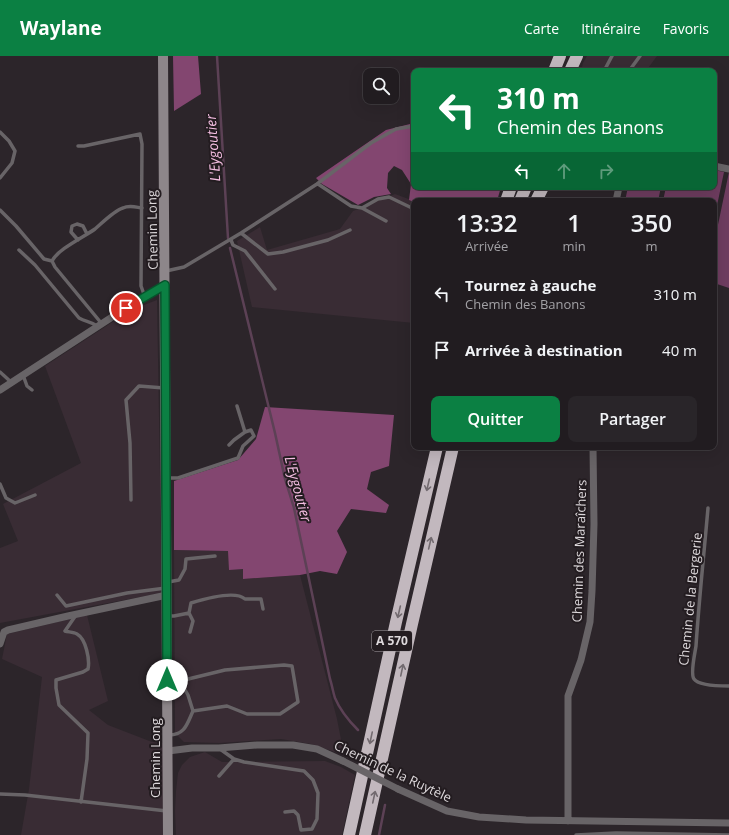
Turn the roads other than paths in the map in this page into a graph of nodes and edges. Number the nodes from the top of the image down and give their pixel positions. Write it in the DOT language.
graph roads {
  1 [pos="163,56"];
  2 [pos="560,56"];
  3 [pos="577,56"];
  4 [pos="612,56"];
  5 [pos="633,56"];
  6 [pos="639,58"];
  7 [pos="555,68"];
  8 [pos="571,68"];
  9 [pos="606,68"];
  10 [pos="631,68"];
  11 [pos="411,126"];
  12 [pos="0,132"];
  13 [pos="78,146"];
  14 [pos="717,167"];
  15 [pos="729,169"];
  16 [pos="0,178"];
  17 [pos="318,184"];
  18 [pos="142,208"];
  19 [pos="362,208"];
  20 [pos="411,208"];
  21 [pos="0,210"];
  22 [pos="386,221"];
  23 [pos="350,230"];
  24 [pos="87,234"];
  25 [pos="241,234"];
  26 [pos="78,240"];
  27 [pos="231,240"];
  28 [pos="18,250"];
  29 [pos="52,261"];
  30 [pos="165,272"];
  31 [pos="165,285"];
  32 [pos="275,288"];
  33 [pos="145,297"];
  34 [pos="100,325"];
  35 [pos="0,372"];
  36 [pos="22,374"];
  37 [pos="11,382"];
  38 [pos="165,388"];
  39 [pos="0,390"];
  40 [pos="32,390"];
  41 [pos="237,406"];
  42 [pos="245,432"];
  43 [pos="229,445"];
  44 [pos="436,450"];
  45 [pos="452,450"];
  46 [pos="593,450"];
  47 [pos="166,478"];
  48 [pos="0,484"];
  49 [pos="35,495"];
  50 [pos="131,500"];
  51 [pos="708,508"];
  52 [pos="215,556"];
  53 [pos="167,588"];
  54 [pos="57,595"];
  55 [pos="263,609"];
  56 [pos="189,613"];
  57 [pos="76,614"];
  58 [pos="167,616"];
  59 [pos="190,632"];
  60 [pos="0,644"];
  61 [pos="167,680"];
  62 [pos="180,681"];
  63 [pos="729,686"];
  64 [pos="193,711"];
  65 [pos="168,735"];
  66 [pos="219,748"];
  67 [pos="168,751"];
  68 [pos="234,759"];
  69 [pos="219,776"];
  70 [pos="0,794"];
  71 [pos="81,802"];
  72 [pos="168,812"];
  73 [pos="285,812"];
  74 [pos="568,821"];
  75 [pos="729,823"];
  76 [pos="300,832"];
  77 [pos="168,835"];
  78 [pos="349,835"];
  79 [pos="365,835"];
  80 [pos="576,835"];
  81 [pos="729,835"];
  1 -- 30 [label="main road, Chemin Long"];
  2 -- 7 [label="highway"];
  3 -- 8 [label="highway"];
  4 -- 9 [label="lane"];
  5 -- 6 [label="lane"];
  6 -- 10 [label="lane"];
  11 -- 17 [label="lane"];
  12 -- 16 [label="lane"];
  13 -- 18 [label="lane"];
  14 -- 15 [label="street"];
  17 -- 19 [label="lane"];
  17 -- 25 [label="lane"];
  18 -- 24 [label="lane"];
  18 -- 33 [label="lane"];
  19 -- 20 [label="lane"];
  19 -- 22 [label="lane"];
  21 -- 29 [label="lane"];
  23 -- 25 [label="lane"];
  24 -- 26 [label="lane"];
  24 -- 26 [label="lane"];
  25 -- 27 [label="lane"];
  26 -- 29 [label="lane"];
  27 -- 30 [label="lane"];
  27 -- 32 [label="lane"];
  28 -- 34 [label="lane"];
  29 -- 34 [label="lane"];
  30 -- 31 [label="main road, Chemin Long"];
  31 -- 33 [label="street"];
  31 -- 38 [label="main road, Chemin Long"];
  33 -- 34 [label="street"];
  34 -- 36 [label="street"];
  35 -- 37 [label="lane"];
  36 -- 37 [label="street"];
  36 -- 40 [label="lane"];
  37 -- 39 [label="street"];
  38 -- 47 [label="main road, Chemin Long"];
  38 -- 50 [label="lane"];
  41 -- 42 [label="lane"];
  42 -- 43 [label="lane"];
  42 -- 47 [label="lane"];
  44 -- 78 [label="highway, A 570, one-way"];
  79 -- 45 [label="highway, A 570, one-way"];
  46 -- 74 [label="street, Chemin des Maraîchers"];
  47 -- 53 [label="main road, Chemin Long"];
  48 -- 49 [label="lane"];
  51 -- 63 [label="lane, Chemin de la Bergerie"];
  52 -- 53 [label="lane"];
  53 -- 54 [label="lane"];
  53 -- 57 [label="street"];
  53 -- 58 [label="main road, Chemin Long"];
  55 -- 56 [label="lane"];
  56 -- 58 [label="lane"];
  56 -- 59 [label="lane"];
  57 -- 60 [label="street"];
  57 -- 71 [label="lane"];
  58 -- 61 [label="main road, Chemin Long"];
  61 -- 62 [label="lane"];
  61 -- 65 [label="main road, Chemin Long"];
  62 -- 64 [label="lane"];
  62 -- 64 [label="lane"];
  64 -- 65 [label="lane"];
  65 -- 67 [label="main road, Chemin Long"];
  66 -- 67 [label="street, Chemin de la Ruytèle"];
  66 -- 68 [label="lane"];
  66 -- 74 [label="street, Chemin de la Ruytèle, bridge"];
  67 -- 72 [label="main road, Chemin Long"];
  68 -- 69 [label="lane"];
  68 -- 76 [label="lane"];
  70 -- 71 [label="lane"];
  71 -- 72 [label="lane"];
  72 -- 77 [label="main road, Chemin Long"];
  73 -- 76 [label="lane"];
  74 -- 75 [label="street, Chemin de la Ruytèle"];
  80 -- 81 [label="lane"];
}
